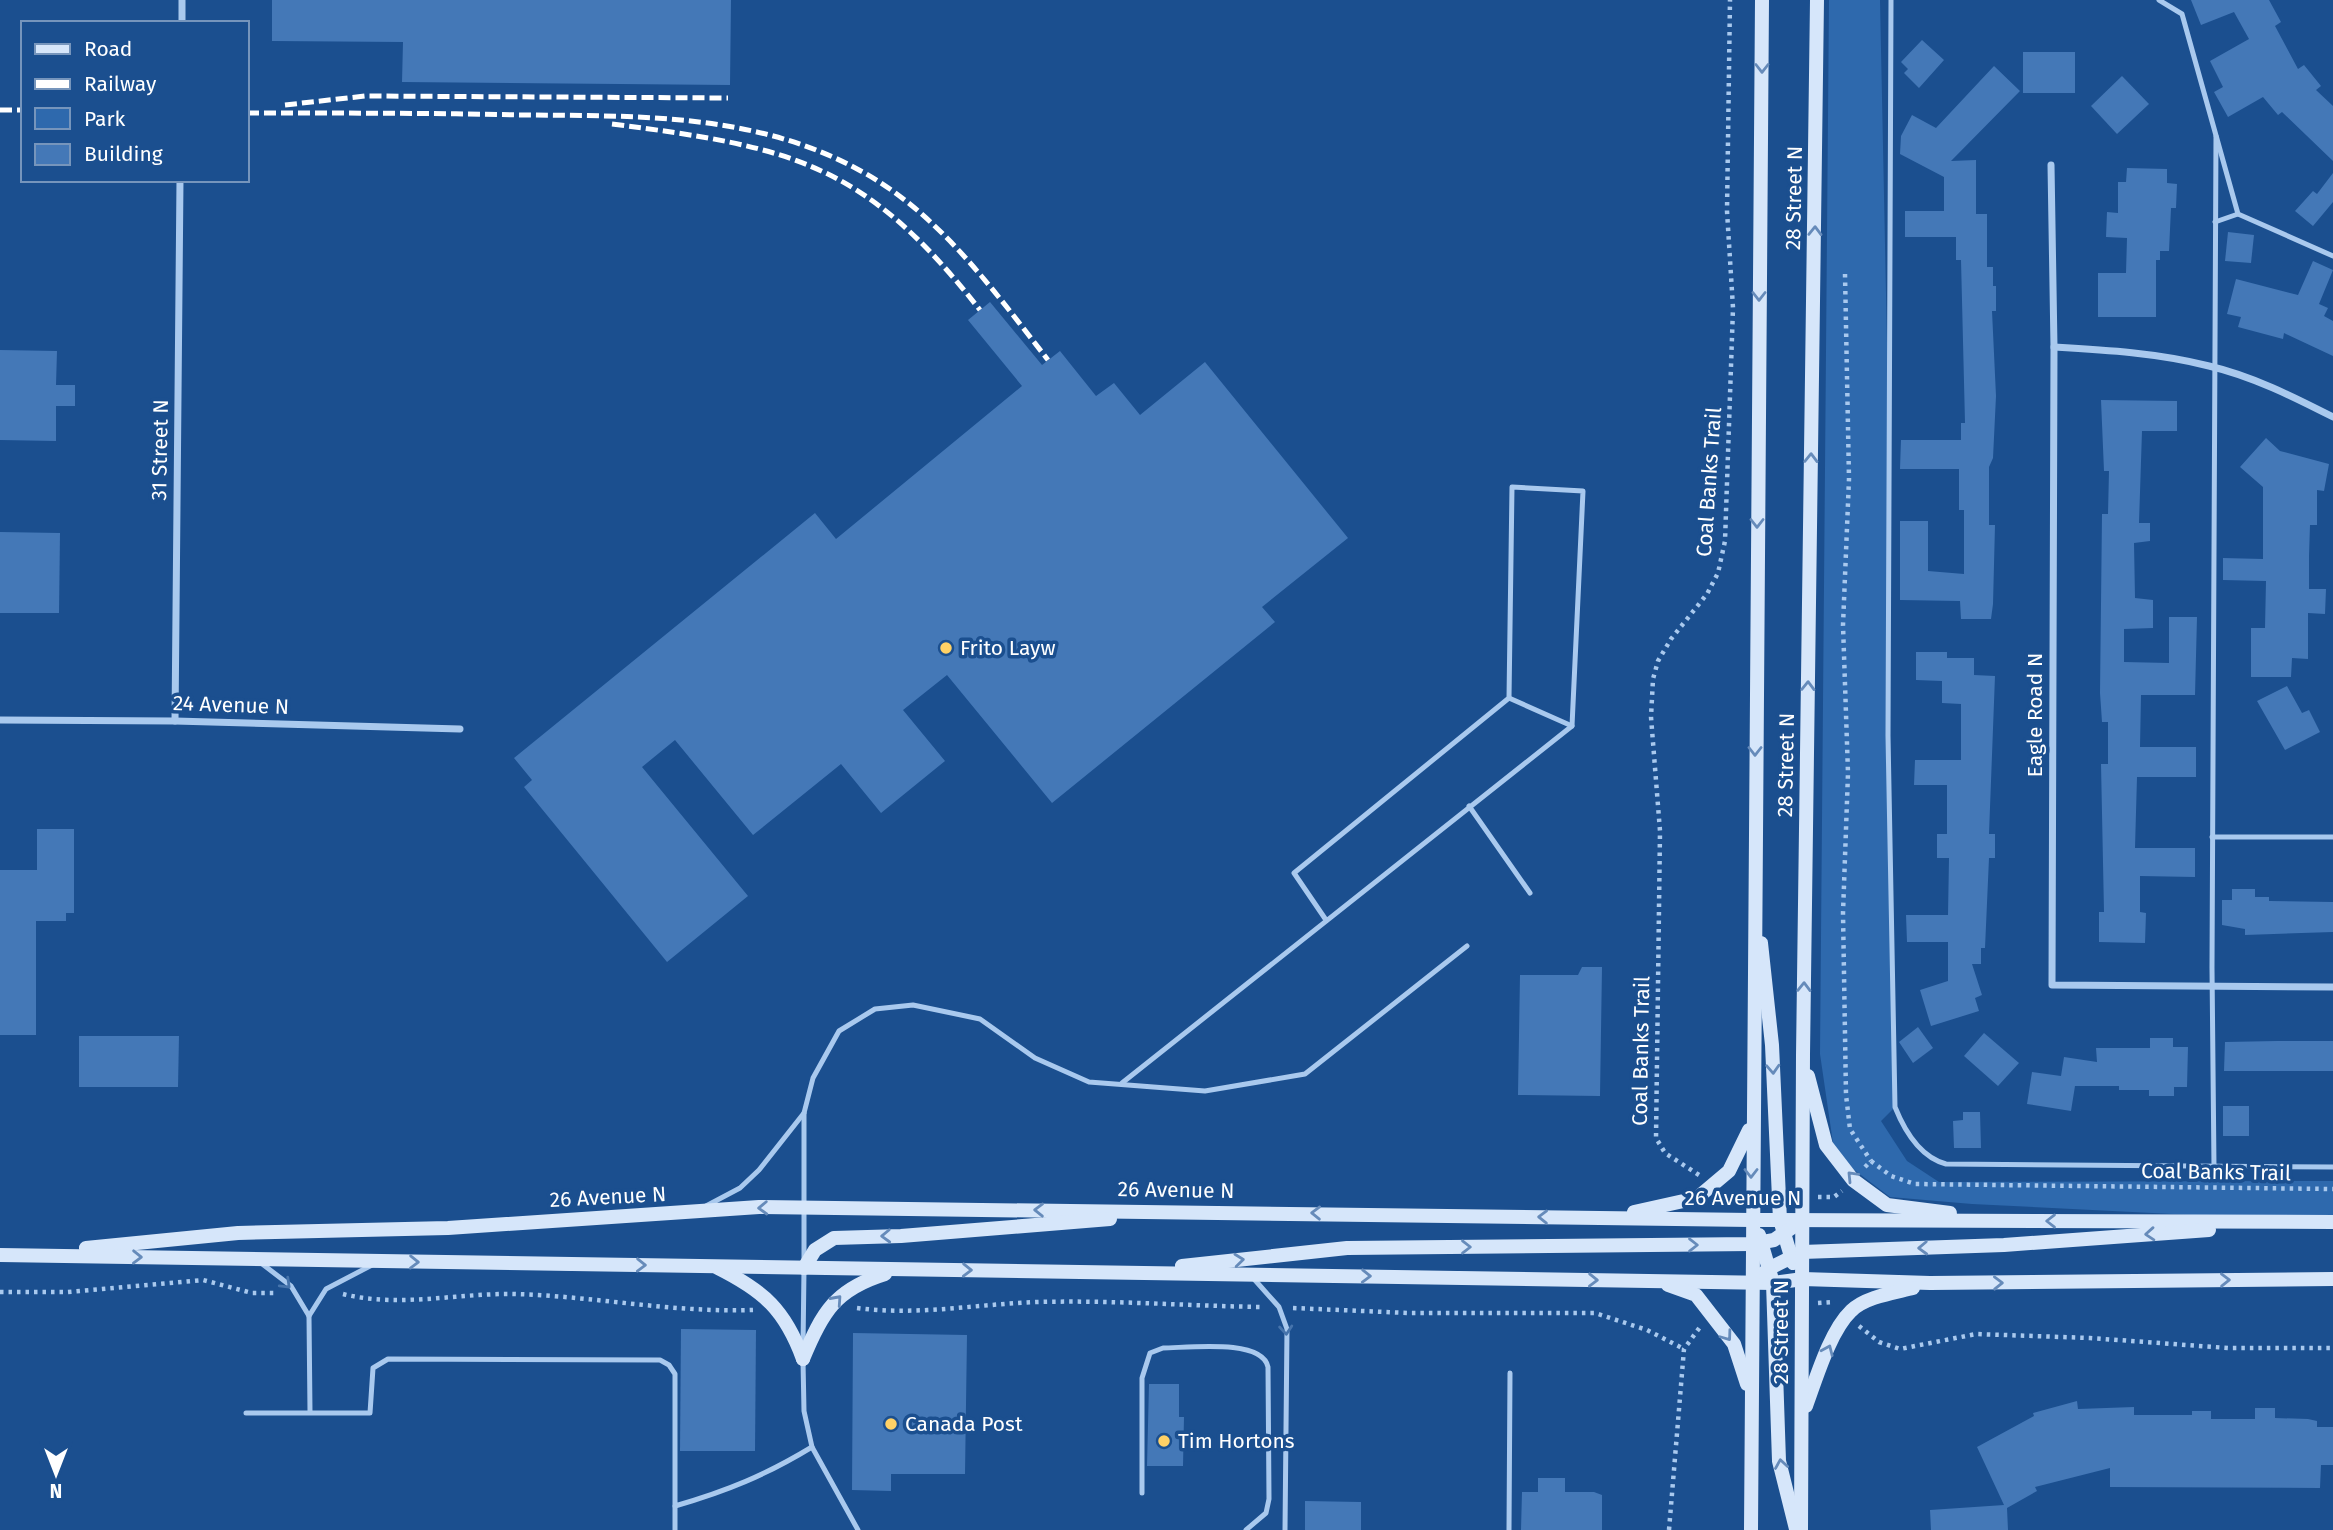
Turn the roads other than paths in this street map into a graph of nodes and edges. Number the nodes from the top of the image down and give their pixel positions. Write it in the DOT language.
graph roads {
  1 [pos="182,0"];
  2 [pos="1762,0"];
  3 [pos="1817,0"];
  4 [pos="1891,0"];
  5 [pos="2159,0"];
  6 [pos="182,21"];
  7 [pos="2216,136"];
  8 [pos="2051,165"];
  9 [pos="180,182"];
  10 [pos="2238,214"];
  11 [pos="2216,222"];
  12 [pos="2333,256"];
  13 [pos="2054,347"];
  14 [pos="2215,368"];
  15 [pos="2333,417"];
  16 [pos="1509,698"];
  17 [pos="0,720"];
  18 [pos="175,720"];
  19 [pos="1572,726"];
  20 [pos="460,729"];
  21 [pos="1469,806"];
  22 [pos="2212,837"];
  23 [pos="2333,837"];
  24 [pos="1754,879"];
  25 [pos="1530,893"];
  26 [pos="1326,920"];
  27 [pos="1468,946"];
  28 [pos="2212,986"];
  29 [pos="2333,986"];
  30 [pos="1803,1055"];
  31 [pos="1122,1083"];
  32 [pos="804,1113"];
  33 [pos="1752,1126"];
  34 [pos="2214,1167"];
  35 [pos="2333,1167"];
  36 [pos="806,1207"];
  37 [pos="1198,1212"];
  38 [pos="695,1213"];
  39 [pos="1612,1218"];
  40 [pos="1751,1220"];
  41 [pos="1803,1220"];
  42 [pos="2007,1221"];
  43 [pos="2316,1222"];
  44 [pos="2333,1222"];
  45 [pos="1781,1227"];
  46 [pos="1757,1243"];
  47 [pos="0,1255"];
  48 [pos="20,1255"];
  49 [pos="1796,1255"];
  50 [pos="255,1259"];
  51 [pos="380,1261"];
  52 [pos="714,1266"];
  53 [pos="804,1268"];
  54 [pos="1770,1268"];
  55 [pos="899,1269"];
  56 [pos="1122,1272"];
  57 [pos="1249,1275"];
  58 [pos="1802,1279"];
  59 [pos="2333,1279"];
  60 [pos="1657,1281"];
  61 [pos="1752,1282"];
  62 [pos="1773,1283"];
  63 [pos="1930,1283"];
  64 [pos="309,1316"];
  65 [pos="803,1359"];
  66 [pos="1510,1373"];
  67 [pos="1751,1398"];
  68 [pos="310,1412"];
  69 [pos="246,1413"];
  70 [pos="1802,1414"];
  71 [pos="812,1447"];
  72 [pos="1142,1493"];
  73 [pos="675,1506"];
  74 [pos="675,1530"];
  75 [pos="858,1530"];
  76 [pos="1246,1530"];
  77 [pos="1285,1530"];
  78 [pos="1509,1530"];
  79 [pos="1751,1530"];
  80 [pos="1799,1530"];
  1 -- 6 [label="street"];
  2 -- 24 [label="main road, 28 Street N, one-way"];
  30 -- 3 [label="main road, 28 Street N, one-way"];
  4 -- 34 [label="lane"];
  5 -- 7 [label="lane"];
  7 -- 10 [label="lane"];
  7 -- 11 [label="lane"];
  8 -- 13 [label="street, Eagle Road N"];
  9 -- 18 [label="street, 31 Street N"];
  10 -- 11 [label="lane"];
  10 -- 12 [label="lane"];
  11 -- 14 [label="lane"];
  13 -- 14 [label="street"];
  13 -- 28 [label="street, Eagle Road N"];
  14 -- 15 [label="street"];
  14 -- 22 [label="lane"];
  16 -- 19 [label="lane"];
  16 -- 19 [label="lane"];
  16 -- 26 [label="lane"];
  17 -- 18 [label="street, 24 Avenue N"];
  18 -- 20 [label="street, 24 Avenue N"];
  19 -- 21 [label="lane"];
  21 -- 25 [label="lane"];
  21 -- 26 [label="lane"];
  22 -- 23 [label="lane"];
  22 -- 28 [label="lane"];
  24 -- 33 [label="main road, 28 Street N"];
  24 -- 45 [label="main road, one-way"];
  26 -- 31 [label="lane"];
  27 -- 31 [label="lane"];
  28 -- 29 [label="street, Eagle Road N"];
  28 -- 34 [label="lane"];
  30 -- 41 [label="main road, 28 Street N"];
  42 -- 30 [label="main road, one-way"];
  31 -- 32 [label="lane"];
  32 -- 36 [label="lane"];
  32 -- 38 [label="lane"];
  33 -- 39 [label="main road"];
  33 -- 40 [label="main road, 28 Street N, one-way"];
  34 -- 35 [label="lane"];
  37 -- 36 [label="main road, 26 Avenue N, one-way"];
  36 -- 38 [label="main road, 26 Avenue N, one-way"];
  36 -- 53 [label="lane"];
  39 -- 37 [label="main road, 26 Avenue N, one-way"];
  37 -- 53 [label="main road, one-way"];
  38 -- 48 [label="main road, 26 Avenue N"];
  39 -- 40 [label="main road, 26 Avenue N"];
  40 -- 45 [label="main road, 26 Avenue N"];
  40 -- 46 [label="main road"];
  41 -- 42 [label="main road, 26 Avenue N"];
  41 -- 45 [label="main road, 26 Avenue N"];
  41 -- 49 [label="main road, 28 Street N"];
  43 -- 42 [label="main road, 26 Avenue N, one-way"];
  43 -- 44 [label="main road, 26 Avenue N"];
  43 -- 49 [label="main road, one-way"];
  45 -- 46 [label="main road"];
  45 -- 49 [label="main road"];
  46 -- 54 [label="main road"];
  56 -- 46 [label="main road, one-way"];
  46 -- 61 [label="main road, 28 Street N"];
  47 -- 48 [label="main road, 26 Avenue N"];
  48 -- 50 [label="main road, 26 Avenue N, one-way"];
  49 -- 54 [label="main road"];
  49 -- 58 [label="main road"];
  50 -- 51 [label="main road, 26 Avenue N"];
  50 -- 64 [label="lane, one-way"];
  51 -- 52 [label="main road, 26 Avenue N, one-way"];
  51 -- 64 [label="lane"];
  52 -- 53 [label="main road, 26 Avenue N"];
  52 -- 65 [label="main road"];
  53 -- 55 [label="main road, 26 Avenue N"];
  53 -- 65 [label="lane"];
  54 -- 61 [label="main road"];
  54 -- 62 [label="main road"];
  55 -- 56 [label="main road, 26 Avenue N, one-way"];
  65 -- 55 [label="main road, one-way"];
  56 -- 57 [label="main road, 26 Avenue N"];
  57 -- 60 [label="main road, 26 Avenue N, one-way"];
  57 -- 77 [label="lane, one-way"];
  58 -- 62 [label="main road, 26 Avenue N"];
  58 -- 63 [label="main road, 26 Avenue N"];
  58 -- 70 [label="main road, 28 Street N"];
  63 -- 59 [label="main road, 26 Avenue N, one-way"];
  60 -- 61 [label="main road, 26 Avenue N"];
  60 -- 67 [label="main road, one-way"];
  61 -- 62 [label="main road, 26 Avenue N"];
  61 -- 67 [label="main road, 28 Street N"];
  80 -- 62 [label="main road, one-way"];
  70 -- 63 [label="main road, one-way"];
  64 -- 68 [label="lane"];
  65 -- 71 [label="lane"];
  66 -- 78 [label="lane"];
  67 -- 79 [label="main road, 28 Street N"];
  68 -- 69 [label="lane"];
  68 -- 73 [label="lane"];
  70 -- 80 [label="main road, 28 Street N"];
  71 -- 73 [label="lane"];
  71 -- 75 [label="lane"];
  72 -- 76 [label="lane"];
  73 -- 74 [label="lane"];
}
